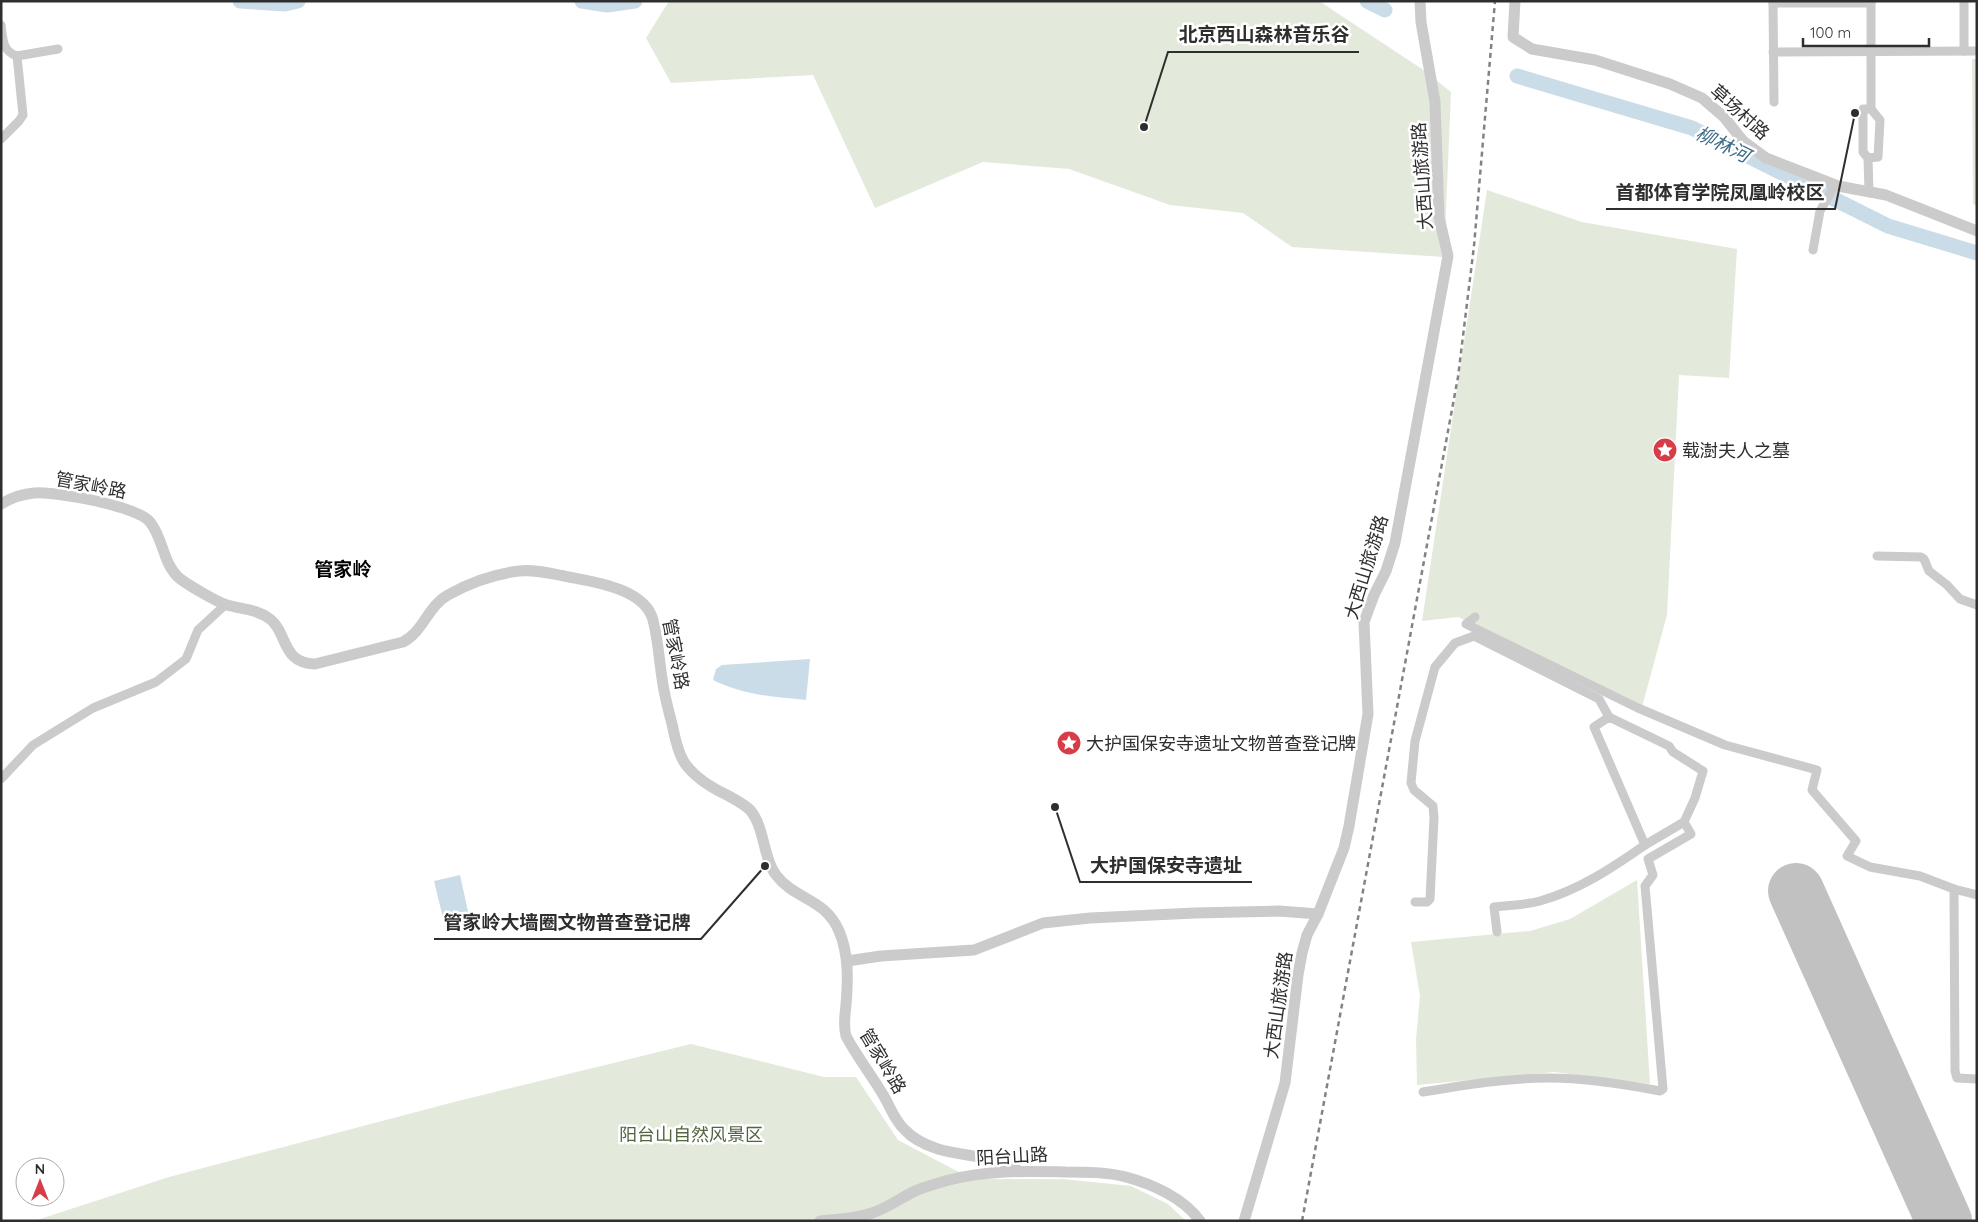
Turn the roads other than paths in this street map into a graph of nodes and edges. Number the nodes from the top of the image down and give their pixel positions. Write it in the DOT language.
graph roads {
  1 [pos="1420,1"];
  2 [pos="1515,1"];
  3 [pos="1964,1"];
  4 [pos="1773,2"];
  5 [pos="1871,2"];
  6 [pos="1,25"];
  7 [pos="58,49"];
  8 [pos="1964,51"];
  9 [pos="1977,51"];
  10 [pos="1773,52"];
  11 [pos="1871,52"];
  12 [pos="17,56"];
  13 [pos="1774,102"];
  14 [pos="1871,110"];
  15 [pos="1,139"];
  16 [pos="1868,158"];
  17 [pos="1834,187"];
  18 [pos="1869,192"];
  19 [pos="1977,231"];
  20 [pos="1813,250"];
  21 [pos="1,504"];
  22 [pos="1877,556"];
  23 [pos="225,605"];
  24 [pos="1977,605"];
  25 [pos="1475,617"];
  26 [pos="1609,718"];
  27 [pos="1,779"];
  28 [pos="1684,822"];
  29 [pos="1645,845"];
  30 [pos="1954,889"];
  31 [pos="1977,895"];
  32 [pos="1415,902"];
  33 [pos="1318,914"];
  34 [pos="1498,932"];
  35 [pos="847,961"];
  36 [pos="1977,1079"];
  37 [pos="1423,1092"];
  38 [pos="1019,1171"];
  39 [pos="820,1221"];
  40 [pos="1200,1221"];
  41 [pos="1244,1221"];
  1 -- 33 [label="street, 大西山旅游路"];
  2 -- 17 [label="street, 草场村路"];
  3 -- 8 [label="street"];
  4 -- 5 [label="street"];
  4 -- 10 [label="street"];
  5 -- 11 [label="street"];
  6 -- 12 [label="street"];
  7 -- 12 [label="street"];
  8 -- 9 [label="street"];
  8 -- 11 [label="street"];
  10 -- 11 [label="street"];
  10 -- 13 [label="street"];
  11 -- 14 [label="street"];
  12 -- 15 [label="street"];
  14 -- 16 [label="street"];
  14 -- 16 [label="street"];
  16 -- 18 [label="street"];
  17 -- 18 [label="street, 草场村路"];
  17 -- 20 [label="street"];
  18 -- 19 [label="street, 草场村路"];
  21 -- 23 [label="street, 管家岭路"];
  22 -- 24 [label="street"];
  23 -- 27 [label="street"];
  23 -- 35 [label="street, 管家岭路"];
  25 -- 30 [label="street"];
  26 -- 28 [label="street"];
  26 -- 29 [label="street"];
  26 -- 32 [label="street"];
  28 -- 29 [label="street"];
  28 -- 37 [label="street"];
  29 -- 34 [label="street"];
  30 -- 31 [label="street"];
  30 -- 36 [label="street"];
  33 -- 35 [label="street"];
  33 -- 41 [label="street, 大西山旅游路"];
  35 -- 38 [label="street, 管家岭路"];
  38 -- 39 [label="street, 阳台山路"];
  38 -- 40 [label="street, 阳台山路"];
}
